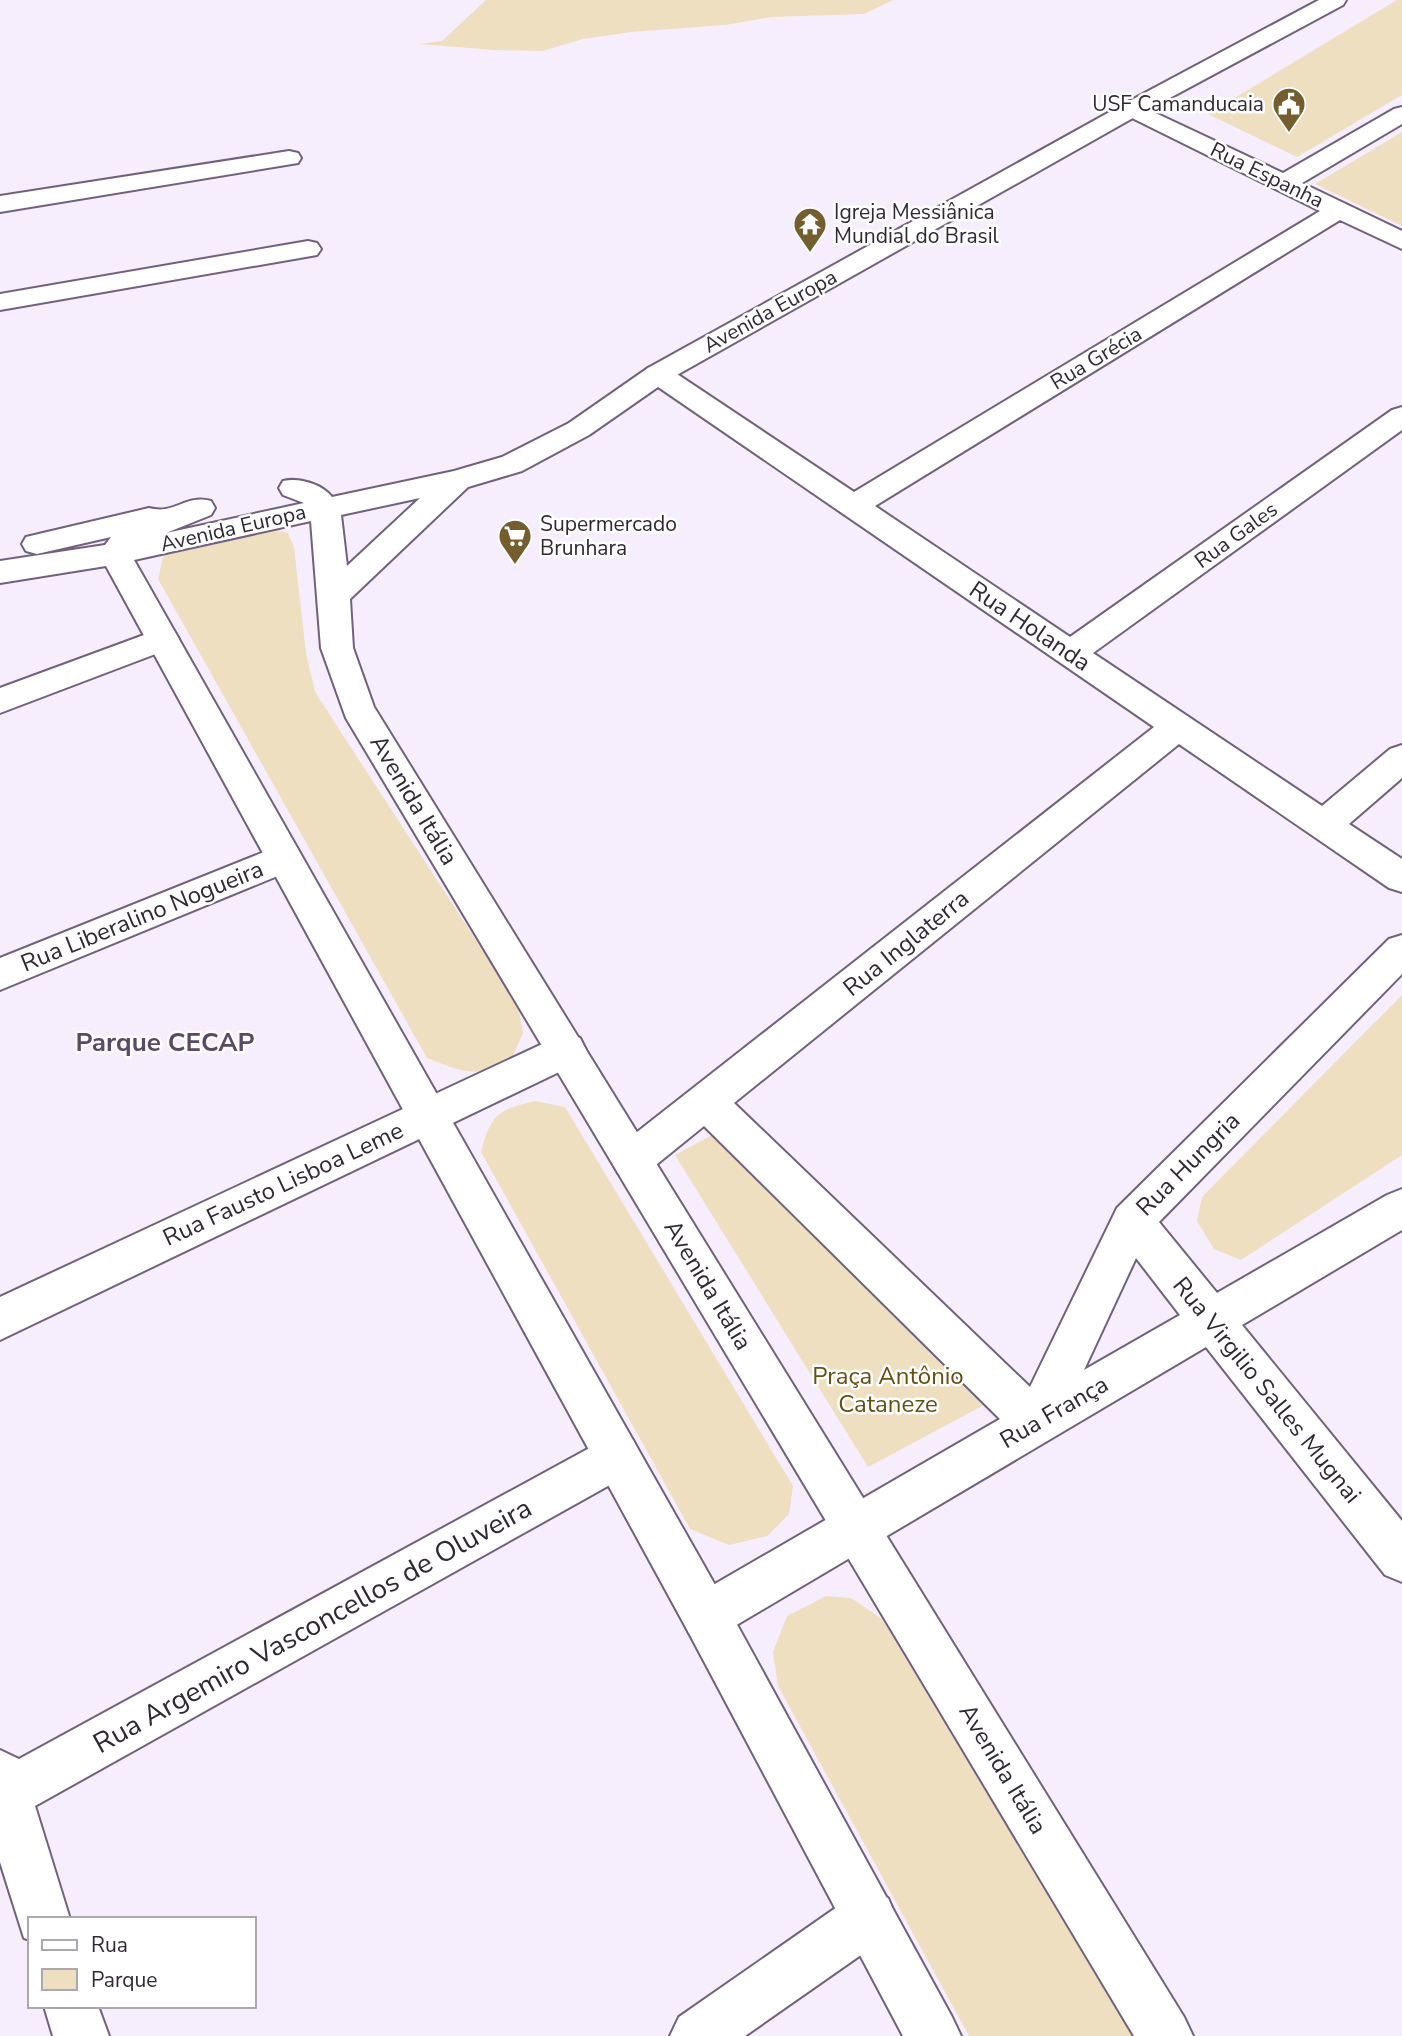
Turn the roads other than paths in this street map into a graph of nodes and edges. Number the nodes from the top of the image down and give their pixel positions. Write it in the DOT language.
graph roads {
  1 [pos="1335,0"];
  2 [pos="1132,109"];
  3 [pos="1402,114"];
  4 [pos="289,158"];
  5 [pos="1284,183"];
  6 [pos="0,204"];
  7 [pos="1339,211"];
  8 [pos="1402,241"];
  9 [pos="308,249"];
  10 [pos="0,302"];
  11 [pos="658,374"];
  12 [pos="1402,416"];
  13 [pos="579,429"];
  14 [pos="457,480"];
  15 [pos="309,498"];
  16 [pos="853,506"];
  17 [pos="200,508"];
  18 [pos="0,554"];
  19 [pos="115,554"];
  20 [pos="0,572"];
  21 [pos="334,596"];
  22 [pos="163,639"];
  23 [pos="1070,653"];
  24 [pos="0,701"];
  25 [pos="1178,726"];
  26 [pos="1402,758"];
  27 [pos="1324,825"];
  28 [pos="284,858"];
  29 [pos="1402,878"];
  30 [pos="1402,950"];
  31 [pos="0,974"];
  32 [pos="566,1050"];
  33 [pos="706,1102"];
  34 [pos="428,1116"];
  35 [pos="632,1160"];
  36 [pos="1402,1209"];
  37 [pos="1132,1221"];
  38 [pos="0,1319"];
  39 [pos="1211,1320"];
  40 [pos="1036,1423"];
  41 [pos="617,1456"];
  42 [pos="856,1529"];
  43 [pos="1402,1558"];
  44 [pos="706,1616"];
  45 [pos="3,1785"];
  46 [pos="42,1917"];
  47 [pos="869,1917"];
  48 [pos="56,2008"];
  49 [pos="72,2008"];
  50 [pos="53,2036"];
  51 [pos="80,2036"];
  52 [pos="698,2036"];
  53 [pos="933,2036"];
  54 [pos="1165,2036"];
  1 -- 2 [label="street, Avenida Europa"];
  2 -- 5 [label="street, Rua Espanha"];
  2 -- 11 [label="street, Avenida Europa"];
  3 -- 5 [label="street"];
  4 -- 6 [label="street"];
  5 -- 7 [label="street, Rua Espanha"];
  7 -- 8 [label="street, Rua Espanha"];
  7 -- 16 [label="street, Rua Grécia"];
  9 -- 10 [label="street"];
  11 -- 13 [label="street, Avenida Europa"];
  11 -- 16 [label="street, Rua Holanda"];
  12 -- 23 [label="street, Rua Gales"];
  13 -- 14 [label="street, Avenida Europa"];
  13 -- 15 [label="street, Avenida Europa"];
  14 -- 15 [label="street, Avenida Europa"];
  14 -- 21 [label="street"];
  15 -- 17 [label="street, Avenida Europa"];
  15 -- 19 [label="street, Avenida Europa"];
  15 -- 21 [label="street, Avenida Itália"];
  16 -- 23 [label="street, Rua Holanda"];
  17 -- 18 [label="street, Avenida Europa"];
  17 -- 19 [label="street"];
  19 -- 20 [label="street, Avenida Europa"];
  19 -- 22 [label="street"];
  21 -- 32 [label="street, Avenida Itália"];
  22 -- 24 [label="street"];
  22 -- 28 [label="street"];
  23 -- 25 [label="street, Rua Holanda"];
  25 -- 27 [label="street, Rua Holanda"];
  25 -- 33 [label="street, Rua Inglaterra"];
  26 -- 27 [label="street"];
  27 -- 29 [label="street, Rua Holanda"];
  28 -- 31 [label="street, Rua Liberalino Nogueira"];
  28 -- 34 [label="street"];
  30 -- 37 [label="street, Rua Hungria"];
  32 -- 34 [label="street, Rua Fausto Lisboa Leme"];
  32 -- 35 [label="street, Avenida Itália"];
  33 -- 35 [label="street, Rua Inglaterra"];
  33 -- 40 [label="street"];
  34 -- 38 [label="street, Rua Fausto Lisboa Leme"];
  34 -- 41 [label="street"];
  35 -- 42 [label="street, Avenida Itália"];
  36 -- 39 [label="street, Rua França"];
  37 -- 39 [label="street, Rua Virgilio Salles Mugnai"];
  37 -- 40 [label="street, Rua Hungria"];
  39 -- 40 [label="street, Rua França"];
  39 -- 43 [label="street, Rua Virgilio Salles Mugnai"];
  40 -- 42 [label="street, Rua França"];
  41 -- 44 [label="street"];
  41 -- 45 [label="street, Rua Argemiro Vasconcellos de Oluveira"];
  42 -- 44 [label="street, Rua França"];
  42 -- 54 [label="street, Avenida Itália"];
  44 -- 47 [label="street"];
  45 -- 46 [label="street"];
  47 -- 52 [label="street"];
  47 -- 53 [label="street"];
  48 -- 50 [label="street"];
  49 -- 51 [label="street"];
}
